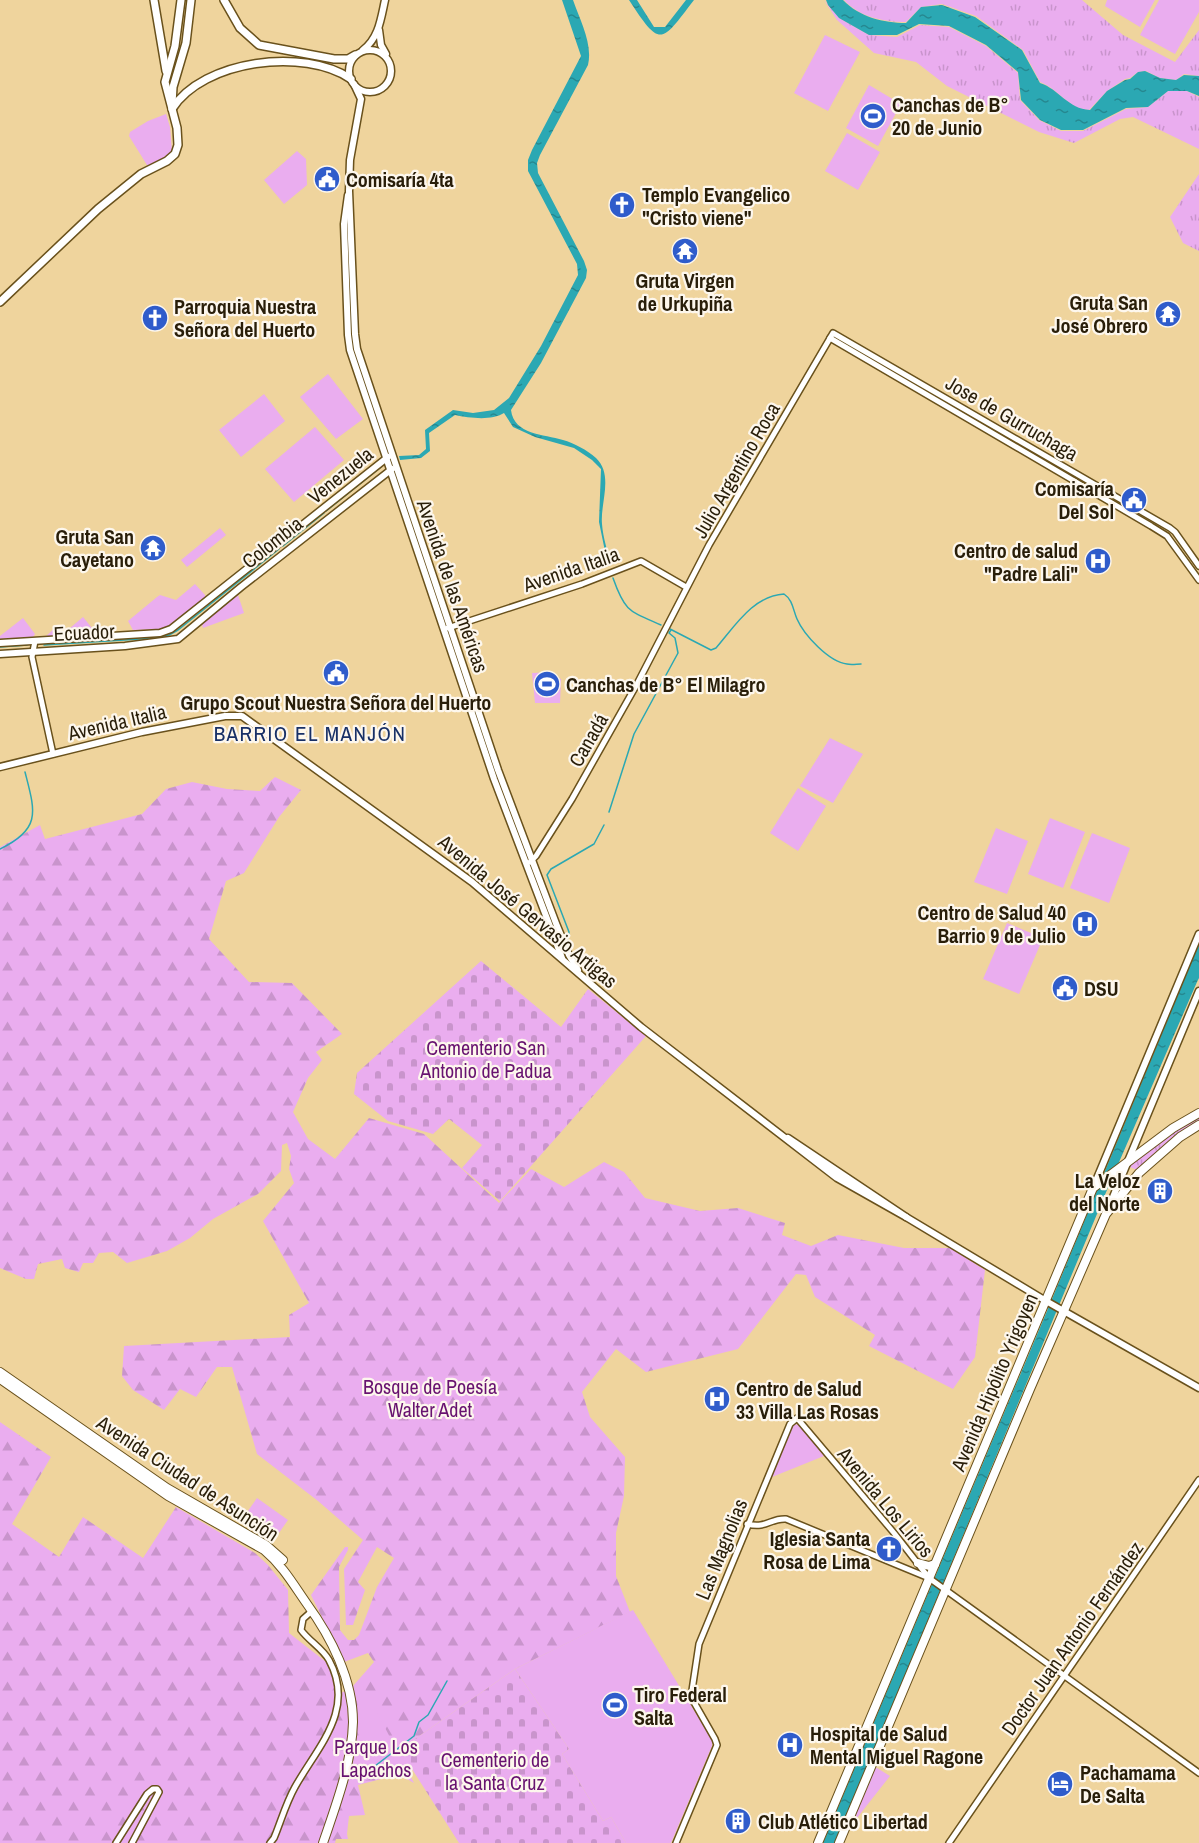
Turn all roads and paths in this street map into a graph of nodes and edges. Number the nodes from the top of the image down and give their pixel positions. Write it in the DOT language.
graph roads {
  1 [pos="154,0"];
  2 [pos="181,0"];
  3 [pos="191,0"];
  4 [pos="224,0"];
  5 [pos="385,0"];
  6 [pos="379,29"];
  7 [pos="358,54"];
  8 [pos="388,59"];
  9 [pos="166,73"];
  10 [pos="352,81"];
  11 [pos="376,91"];
  12 [pos="360,108"];
  13 [pos="172,109"];
  14 [pos="0,302"];
  15 [pos="832,336"];
  16 [pos="388,457"];
  17 [pos="392,469"];
  18 [pos="1199,566"];
  19 [pos="1199,579"];
  20 [pos="686,587"];
  21 [pos="667,625"];
  22 [pos="447,629"];
  23 [pos="168,631"];
  24 [pos="35,641"];
  25 [pos="170,641"];
  26 [pos="0,643"];
  27 [pos="32,652"];
  28 [pos="0,654"];
  29 [pos="242,716"];
  30 [pos="53,754"];
  31 [pos="0,767"];
  32 [pos="529,862"];
  33 [pos="1199,934"];
  34 [pos="562,958"];
  35 [pos="584,978"];
  36 [pos="1199,991"];
  37 [pos="1199,1113"];
  38 [pos="1199,1125"];
  39 [pos="1122,1166"];
  40 [pos="1139,1173"];
  41 [pos="1096,1185"];
  42 [pos="1106,1214"];
  43 [pos="1046,1301"];
  44 [pos="1064,1310"];
  45 [pos="0,1372"];
  46 [pos="0,1379"];
  47 [pos="1199,1388"];
  48 [pos="797,1418"];
  49 [pos="1199,1480"];
  50 [pos="747,1524"];
  51 [pos="762,1526"];
  52 [pos="742,1536"];
  53 [pos="918,1563"];
  54 [pos="935,1564"];
  55 [pos="929,1578"];
  56 [pos="946,1589"];
  57 [pos="312,1611"];
  58 [pos="1064,1675"];
  59 [pos="1199,1773"];
  60 [pos="116,1843"];
  61 [pos="132,1843"];
  62 [pos="270,1843"];
  63 [pos="323,1843"];
  64 [pos="676,1843"];
  65 [pos="818,1843"];
  66 [pos="839,1843"];
  67 [pos="949,1843"];
  1 -- 9 [label="main road"];
  2 -- 9 [label="main road"];
  3 -- 13 [label="main road"];
  4 -- 7 [label="main road"];
  5 -- 6 [label="main road"];
  6 -- 7 [label="main road"];
  6 -- 8 [label="main road"];
  7 -- 8 [label="main road"];
  7 -- 10 [label="main road"];
  8 -- 11 [label="main road"];
  9 -- 13 [label="main road"];
  10 -- 11 [label="main road"];
  10 -- 12 [label="main road"];
  10 -- 13 [label="main road"];
  11 -- 12 [label="main road"];
  12 -- 16 [label="main road, Avenida de las Américas"];
  13 -- 14 [label="main road"];
  15 -- 18 [label="street, Jose de Gurruchaga"];
  15 -- 19 [label="street, Jose de Gurruchaga"];
  15 -- 20 [label="street, Julio Argentino Roca"];
  16 -- 17 [label="main road, Avenida de las Américas"];
  16 -- 23 [label="main road, Venezuela"];
  17 -- 22 [label="main road, Avenida de las Américas"];
  17 -- 25 [label="main road, Colombia"];
  20 -- 21 [label="street, Julio Argentino Roca"];
  20 -- 22 [label="street, Avenida Italia"];
  21 -- 32 [label="street, Canadá"];
  22 -- 32 [label="main road, Avenida de las Américas"];
  23 -- 24 [label="main road, Ecuador"];
  24 -- 26 [label="main road, Ecuador"];
  24 -- 27 [label="street"];
  25 -- 27 [label="main road, Ecuador"];
  27 -- 28 [label="main road, Ecuador"];
  27 -- 30 [label="street"];
  29 -- 30 [label="main road, Avenida Italia"];
  29 -- 34 [label="main road, Avenida José Gervasio Artigas"];
  30 -- 31 [label="main road, Avenida Italia"];
  32 -- 34 [label="main road, Avenida de las Américas"];
  32 -- 35 [label="main road, Avenida de las Américas"];
  33 -- 41 [label="main road, Avenida Hipólito Yrigoyen"];
  34 -- 35 [label="main road, Avenida José Gervasio Artigas"];
  35 -- 43 [label="main road, Avenida José Gervasio Artigas"];
  36 -- 39 [label="main road, Avenida Hipólito Yrigoyen"];
  37 -- 39 [label="highway"];
  38 -- 40 [label="highway"];
  39 -- 40 [label="highway"];
  39 -- 41 [label="highway"];
  39 -- 42 [label="main road, Avenida Hipólito Yrigoyen"];
  40 -- 42 [label="highway"];
  41 -- 43 [label="highway, Avenida Hipólito Yrigoyen"];
  42 -- 44 [label="highway, Avenida Hipólito Yrigoyen"];
  43 -- 44 [label="main road, Avenida José Gervasio Artigas"];
  43 -- 54 [label="highway, Avenida Hipólito Yrigoyen"];
  44 -- 47 [label="main road, Avenida José Gervasio Artigas"];
  44 -- 56 [label="highway, Avenida Hipólito Yrigoyen"];
  45 -- 57 [label="highway, Avenida Ciudad de Asunción"];
  46 -- 57 [label="highway, Avenida Ciudad de Asunción"];
  48 -- 50 [label="street, Las Magnolias"];
  48 -- 53 [label="street, Avenida Los Lirios"];
  49 -- 58 [label="street, Doctor Juan Antonio Fernández"];
  50 -- 51 [label="street"];
  50 -- 52 [label="street, Las Magnolias"];
  51 -- 52 [label="street"];
  51 -- 55 [label="street"];
  52 -- 64 [label="street, Las Magnolias"];
  53 -- 54 [label="highway"];
  53 -- 55 [label="street, Avenida Los Lirios"];
  54 -- 55 [label="highway, Avenida Hipólito Yrigoyen"];
  55 -- 56 [label="street"];
  55 -- 65 [label="highway, Avenida Hipólito Yrigoyen"];
  56 -- 58 [label="street"];
  56 -- 66 [label="highway, Avenida Hipólito Yrigoyen"];
  57 -- 62 [label="street"];
  57 -- 63 [label="highway"];
  58 -- 59 [label="street"];
  58 -- 67 [label="street, Doctor Juan Antonio Fernández"];
  60 -- 61 [label="street"];
}
